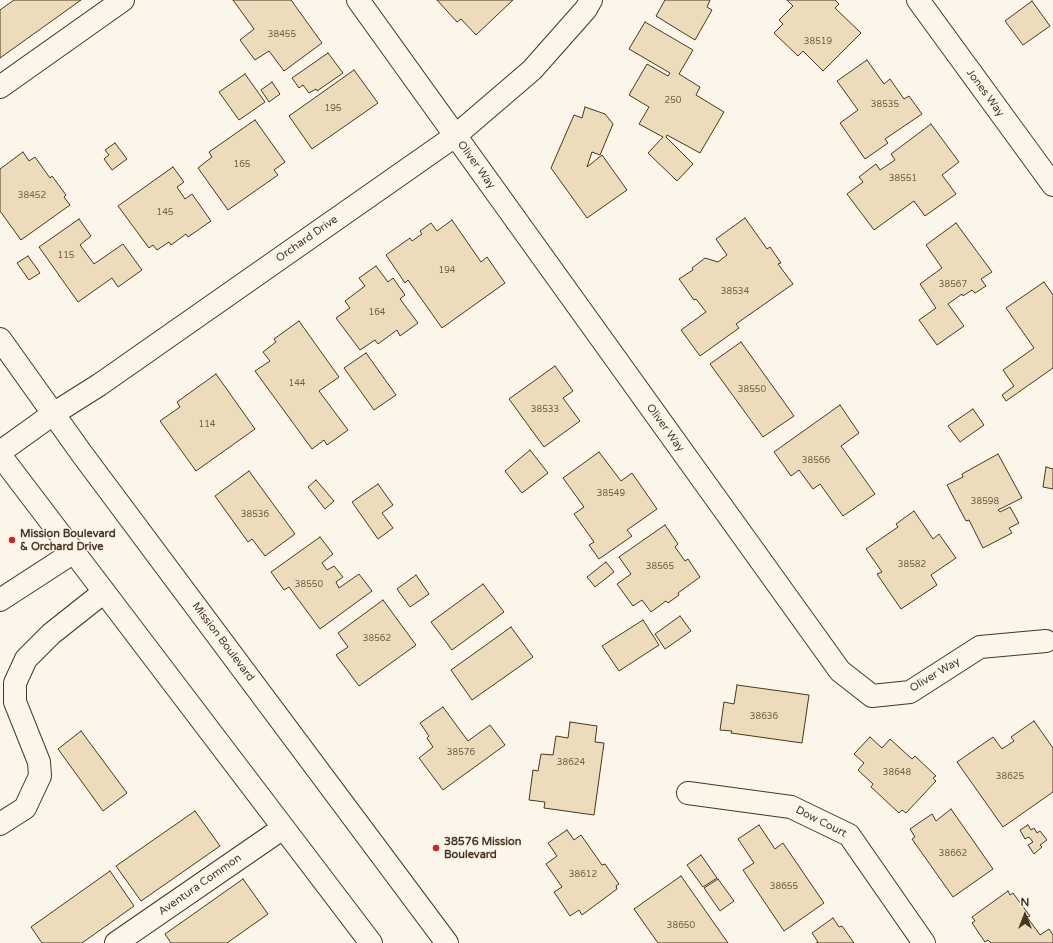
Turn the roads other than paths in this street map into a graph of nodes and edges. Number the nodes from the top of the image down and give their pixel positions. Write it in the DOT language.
graph roads {
  1 [pos="123,0"];
  2 [pos="358,0"];
  3 [pos="591,0"];
  4 [pos="918,0"];
  5 [pos="0,87"];
  6 [pos="455,136"];
  7 [pos="1053,185"];
  8 [pos="0,340"];
  9 [pos="53,414"];
  10 [pos="0,454"];
  11 [pos="74,552"];
  12 [pos="104,592"];
  13 [pos="0,600"];
  14 [pos="1046,641"];
  15 [pos="688,793"];
  16 [pos="0,824"];
  17 [pos="283,828"];
  18 [pos="116,943"];
  19 [pos="370,943"];
  20 [pos="447,943"];
  21 [pos="924,943"];
  1 -- 5 [label="street"];
  2 -- 6 [label="street, Oliver Way"];
  3 -- 6 [label="street, Orchard Drive"];
  4 -- 7 [label="street, Jones Way"];
  6 -- 9 [label="street, Orchard Drive"];
  6 -- 14 [label="street, Oliver Way"];
  8 -- 9 [label="street, Mission Boulevard"];
  9 -- 10 [label="street, Orchard Drive"];
  9 -- 20 [label="street, Mission Boulevard"];
  10 -- 11 [label="street"];
  11 -- 12 [label="street"];
  11 -- 13 [label="street"];
  12 -- 16 [label="street"];
  12 -- 17 [label="street"];
  15 -- 21 [label="street, Dow Court"];
  17 -- 18 [label="street, Aventura Common"];
  17 -- 19 [label="street"];
}
